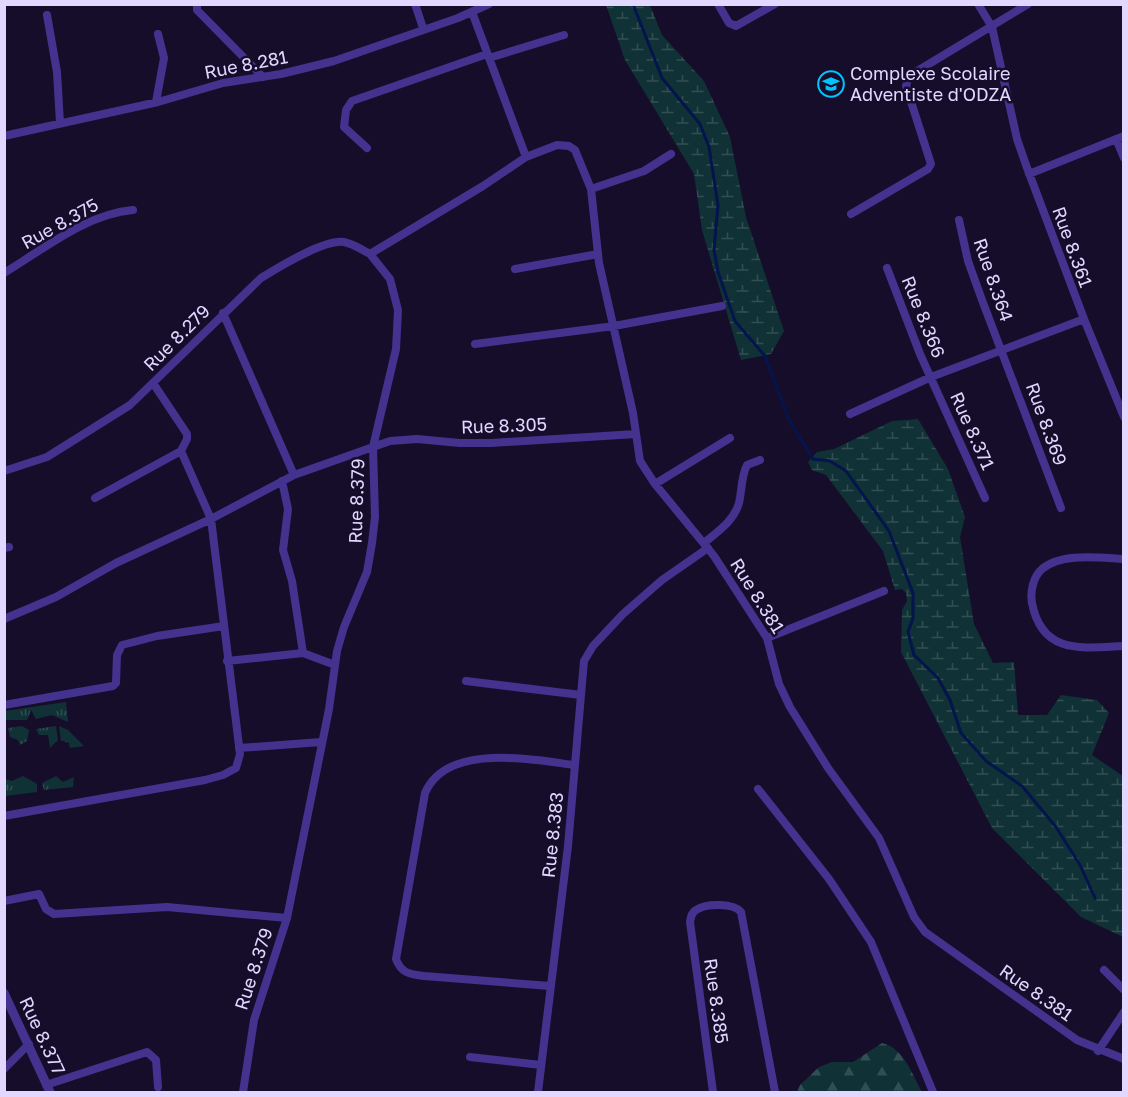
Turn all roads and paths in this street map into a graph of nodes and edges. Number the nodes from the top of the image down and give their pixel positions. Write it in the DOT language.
graph roads {
  1 [pos="197,4"];
  2 [pos="415,4"];
  3 [pos="489,4"];
  4 [pos="718,4"];
  5 [pos="775,4"];
  6 [pos="978,4"];
  7 [pos="1028,4"];
  8 [pos="472,12"];
  9 [pos="47,15"];
  10 [pos="992,27"];
  11 [pos="423,28"];
  12 [pos="158,34"];
  13 [pos="564,35"];
  14 [pos="488,56"];
  15 [pos="263,77"];
  16 [pos="156,102"];
  17 [pos="60,123"];
  18 [pos="4,136"];
  19 [pos="1120,138"];
  20 [pos="368,148"];
  21 [pos="671,154"];
  22 [pos="526,157"];
  23 [pos="1124,158"];
  24 [pos="1029,174"];
  25 [pos="591,189"];
  26 [pos="133,210"];
  27 [pos="851,214"];
  28 [pos="959,220"];
  29 [pos="370,254"];
  30 [pos="598,254"];
  31 [pos="887,268"];
  32 [pos="515,269"];
  33 [pos="4,273"];
  34 [pos="722,306"];
  35 [pos="223,313"];
  36 [pos="1084,319"];
  37 [pos="614,326"];
  38 [pos="475,344"];
  39 [pos="1003,350"];
  40 [pos="931,377"];
  41 [pos="153,383"];
  42 [pos="849,414"];
  43 [pos="1124,417"];
  44 [pos="636,434"];
  45 [pos="730,438"];
  46 [pos="373,447"];
  47 [pos="181,451"];
  48 [pos="760,460"];
  49 [pos="4,471"];
  50 [pos="294,475"];
  51 [pos="282,481"];
  52 [pos="654,484"];
  53 [pos="95,498"];
  54 [pos="985,498"];
  55 [pos="1060,508"];
  56 [pos="211,519"];
  57 [pos="706,545"];
  58 [pos="1124,559"];
  59 [pos="884,591"];
  60 [pos="4,619"];
  61 [pos="224,626"];
  62 [pos="767,638"];
  63 [pos="1124,646"];
  64 [pos="303,653"];
  65 [pos="227,661"];
  66 [pos="335,665"];
  67 [pos="466,681"];
  68 [pos="581,695"];
  69 [pos="4,705"];
  70 [pos="321,742"];
  71 [pos="239,748"];
  72 [pos="575,765"];
  73 [pos="758,789"];
  74 [pos="4,816"];
  75 [pos="4,901"];
  76 [pos="286,918"];
  77 [pos="1104,970"];
  78 [pos="550,986"];
  79 [pos="1124,990"];
  80 [pos="4,993"];
  81 [pos="1124,1012"];
  82 [pos="29,1044"];
  83 [pos="1098,1050"];
  84 [pos="470,1057"];
  85 [pos="1124,1059"];
  86 [pos="541,1065"];
  87 [pos="4,1069"];
  88 [pos="158,1087"];
  89 [pos="48,1089"];
  90 [pos="243,1092"];
  91 [pos="538,1092"];
  92 [pos="713,1092"];
  93 [pos="775,1092"];
  94 [pos="933,1092"];
  1 -- 15 [label="street"];
  2 -- 11 [label="street"];
  3 -- 8 [label="street, Rue 8.281"];
  4 -- 5 [label="street"];
  6 -- 10 [label="street, Rue 8.361"];
  7 -- 10 [label="street"];
  8 -- 11 [label="street, Rue 8.281"];
  8 -- 14 [label="street"];
  9 -- 17 [label="street"];
  10 -- 24 [label="street, Rue 8.361"];
  10 -- 27 [label="street"];
  11 -- 15 [label="street, Rue 8.281"];
  12 -- 16 [label="street"];
  13 -- 14 [label="street"];
  14 -- 20 [label="street"];
  14 -- 22 [label="street"];
  15 -- 16 [label="street, Rue 8.281"];
  16 -- 17 [label="street, Rue 8.281"];
  17 -- 18 [label="street, Rue 8.281"];
  19 -- 23 [label="street"];
  19 -- 24 [label="street"];
  21 -- 25 [label="street"];
  22 -- 25 [label="street"];
  22 -- 29 [label="street"];
  24 -- 36 [label="street, Rue 8.361"];
  25 -- 30 [label="street, Rue 8.381"];
  26 -- 33 [label="street, Rue 8.375"];
  28 -- 39 [label="street, Rue 8.364"];
  29 -- 35 [label="street, Rue 8.279"];
  29 -- 46 [label="street, Rue 8.379"];
  30 -- 32 [label="street"];
  30 -- 37 [label="street, Rue 8.381"];
  31 -- 40 [label="street, Rue 8.366"];
  34 -- 37 [label="street"];
  35 -- 41 [label="street, Rue 8.279"];
  35 -- 50 [label="street"];
  36 -- 39 [label="street"];
  36 -- 43 [label="street, Rue 8.361"];
  37 -- 38 [label="street"];
  37 -- 44 [label="street, Rue 8.381"];
  39 -- 40 [label="street"];
  39 -- 55 [label="street, Rue 8.369"];
  40 -- 42 [label="street"];
  40 -- 54 [label="street, Rue 8.371"];
  41 -- 47 [label="street"];
  41 -- 49 [label="street, Rue 8.279"];
  44 -- 46 [label="street, Rue 8.305"];
  44 -- 52 [label="street, Rue 8.381"];
  45 -- 52 [label="street"];
  46 -- 50 [label="street, Rue 8.305"];
  46 -- 66 [label="street, Rue 8.379"];
  47 -- 53 [label="street"];
  47 -- 56 [label="street"];
  48 -- 57 [label="street, Rue 8.383"];
  50 -- 51 [label="street, Rue 8.305"];
  51 -- 56 [label="street, Rue 8.305"];
  51 -- 64 [label="street"];
  52 -- 57 [label="street, Rue 8.381"];
  56 -- 60 [label="street, Rue 8.305"];
  56 -- 61 [label="street"];
  57 -- 62 [label="street, Rue 8.381"];
  57 -- 68 [label="street, Rue 8.383"];
  58 -- 63 [label="street"];
  59 -- 62 [label="street"];
  61 -- 65 [label="street"];
  61 -- 69 [label="street"];
  62 -- 83 [label="street, Rue 8.381"];
  64 -- 65 [label="street"];
  64 -- 66 [label="street"];
  65 -- 71 [label="street"];
  66 -- 70 [label="street, Rue 8.379"];
  67 -- 68 [label="street"];
  68 -- 72 [label="street, Rue 8.383"];
  70 -- 71 [label="street"];
  70 -- 76 [label="street, Rue 8.379"];
  71 -- 74 [label="street"];
  72 -- 78 [label="street, Rue 8.383"];
  72 -- 78 [label="street"];
  73 -- 94 [label="street"];
  75 -- 76 [label="street"];
  76 -- 90 [label="street, Rue 8.379"];
  77 -- 79 [label="street"];
  78 -- 86 [label="street, Rue 8.383"];
  80 -- 82 [label="street, Rue 8.377"];
  81 -- 83 [label="street"];
  82 -- 87 [label="street"];
  82 -- 89 [label="street, Rue 8.377"];
  83 -- 85 [label="street, Rue 8.381"];
  84 -- 86 [label="street"];
  86 -- 91 [label="street, Rue 8.383"];
  88 -- 89 [label="street"];
  92 -- 93 [label="street, Rue 8.385"];
}
